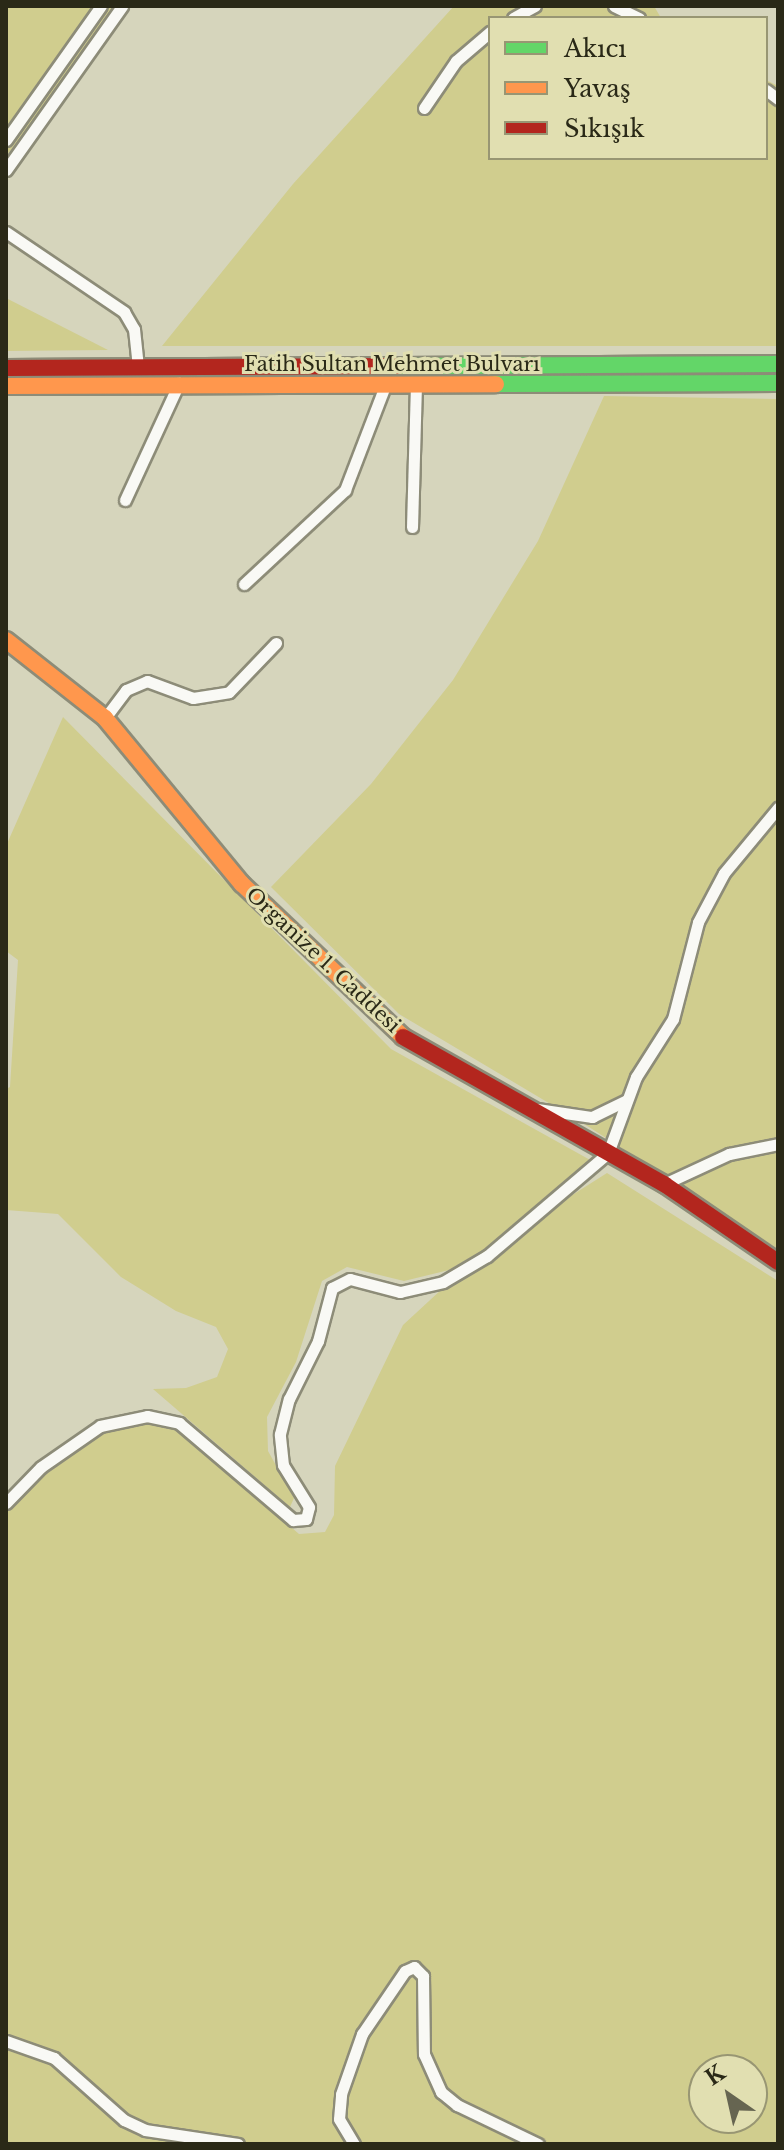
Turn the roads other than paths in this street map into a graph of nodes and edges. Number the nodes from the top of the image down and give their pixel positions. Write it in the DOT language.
graph roads {
  1 [pos="122,6"];
  2 [pos="535,6"];
  3 [pos="614,6"];
  4 [pos="98,8"];
  5 [pos="517,16"];
  6 [pos="635,16"];
  7 [pos="488,34"];
  8 [pos="424,108"];
  9 [pos="6,140"];
  10 [pos="6,170"];
  11 [pos="6,232"];
  12 [pos="778,364"];
  13 [pos="138,366"];
  14 [pos="6,368"];
  15 [pos="179,383"];
  16 [pos="386,383"];
  17 [pos="416,383"];
  18 [pos="778,383"];
  19 [pos="6,386"];
  20 [pos="125,500"];
  21 [pos="412,527"];
  22 [pos="244,584"];
  23 [pos="6,640"];
  24 [pos="276,643"];
  25 [pos="105,718"];
  26 [pos="778,808"];
  27 [pos="627,1100"];
  28 [pos="529,1107"];
  29 [pos="778,1144"];
  30 [pos="608,1153"];
  31 [pos="664,1184"];
  32 [pos="778,1262"];
  33 [pos="6,1503"];
  34 [pos="6,2041"];
  35 [pos="238,2144"];
  36 [pos="354,2144"];
  37 [pos="538,2144"];
  1 -- 10 [label="street"];
  2 -- 5 [label="street"];
  3 -- 6 [label="street"];
  4 -- 9 [label="street"];
  7 -- 8 [label="street"];
  11 -- 13 [label="street"];
  12 -- 13 [label="main road, Fatih Sultan Mehmet Bulvarı"];
  13 -- 14 [label="main road, Fatih Sultan Mehmet Bulvarı"];
  15 -- 16 [label="main road, Fatih Sultan Mehmet Bulvarı"];
  15 -- 19 [label="main road, Fatih Sultan Mehmet Bulvarı"];
  15 -- 20 [label="street"];
  16 -- 17 [label="main road, Fatih Sultan Mehmet Bulvarı"];
  16 -- 22 [label="street"];
  17 -- 18 [label="main road, Fatih Sultan Mehmet Bulvarı"];
  17 -- 21 [label="street"];
  23 -- 25 [label="main road, Organize 1. Caddesi"];
  24 -- 25 [label="street"];
  25 -- 28 [label="main road, Organize 1. Caddesi"];
  26 -- 27 [label="street"];
  27 -- 28 [label="street"];
  27 -- 30 [label="street"];
  28 -- 30 [label="main road, Organize 1. Caddesi"];
  29 -- 31 [label="street"];
  30 -- 31 [label="main road, Organize 1. Caddesi"];
  30 -- 33 [label="street"];
  31 -- 32 [label="main road, Organize 1. Caddesi"];
  34 -- 35 [label="street"];
  36 -- 37 [label="street"];
}
